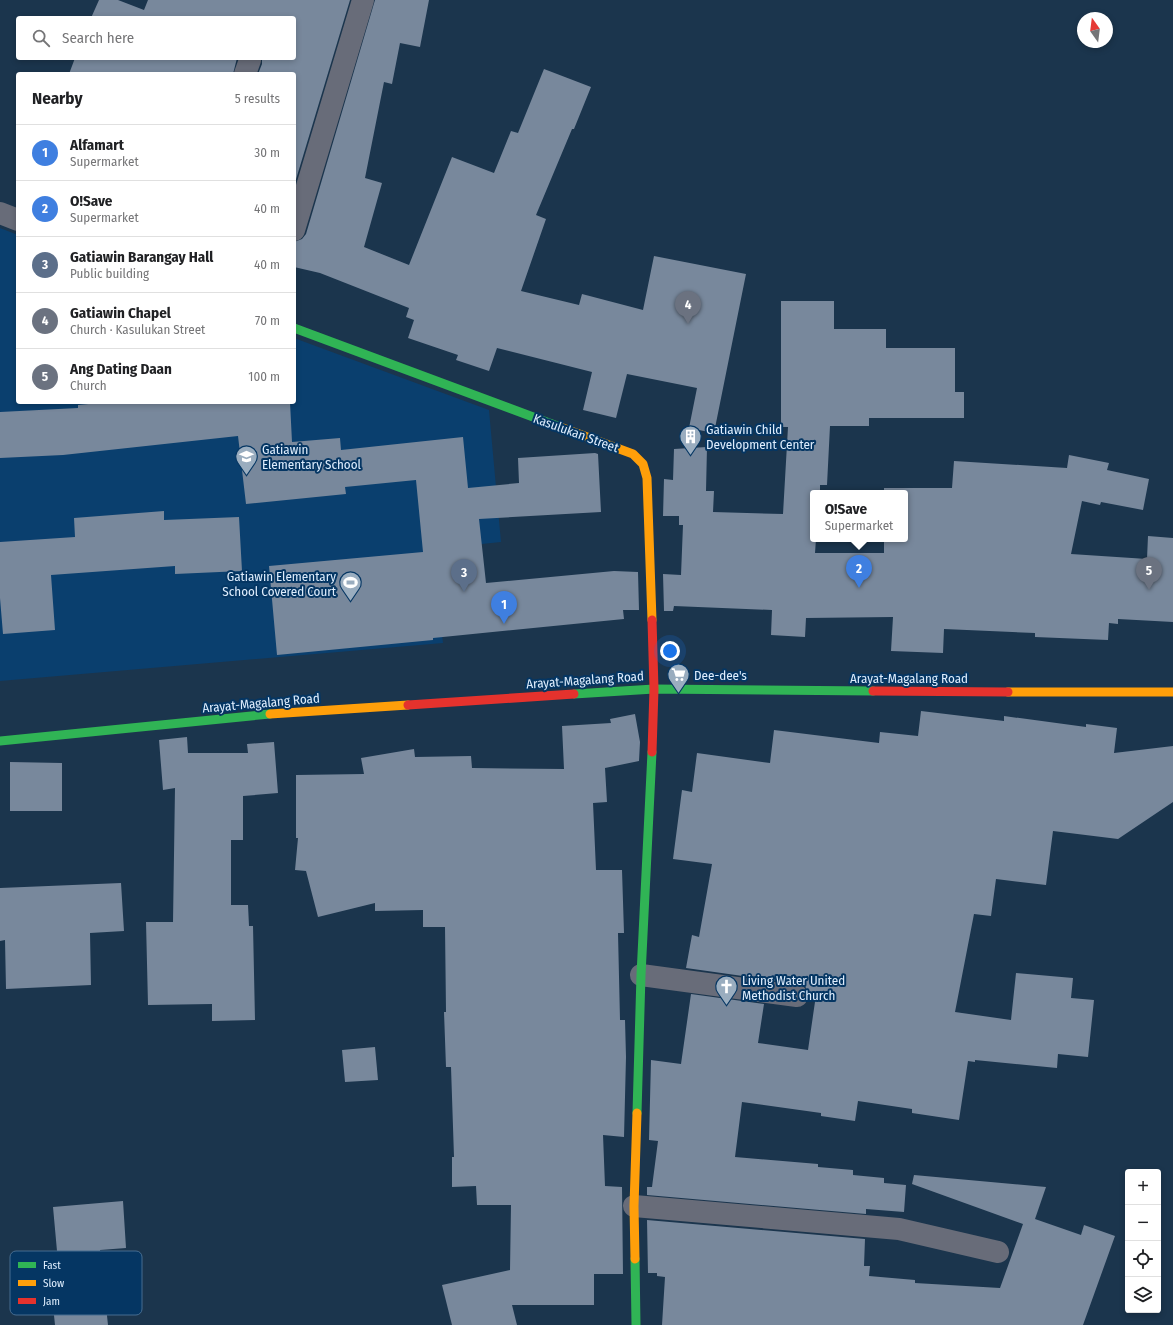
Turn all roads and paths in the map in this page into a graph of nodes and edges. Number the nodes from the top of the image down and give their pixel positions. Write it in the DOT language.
graph roads {
  1 [pos="363,0"];
  2 [pos="0,213"];
  3 [pos="16,219"];
  4 [pos="296,223"];
  5 [pos="296,329"];
  6 [pos="654,688"];
  7 [pos="1173,692"];
  8 [pos="0,741"];
  9 [pos="641,975"];
  10 [pos="797,996"];
  11 [pos="634,1206"];
  12 [pos="998,1252"];
  13 [pos="636,1325"];
  1 -- 4 [label="street"];
  2 -- 3 [label="street"];
  5 -- 6 [label="street, Kasulukan Street"];
  6 -- 7 [label="street, Arayat-Magalang Road"];
  6 -- 8 [label="street, Arayat-Magalang Road"];
  6 -- 9 [label="street, Kasulukan Street"];
  9 -- 10 [label="street"];
  9 -- 11 [label="street, Kasulukan Street"];
  11 -- 12 [label="street"];
  11 -- 13 [label="street, Kasulukan Street"];
}
